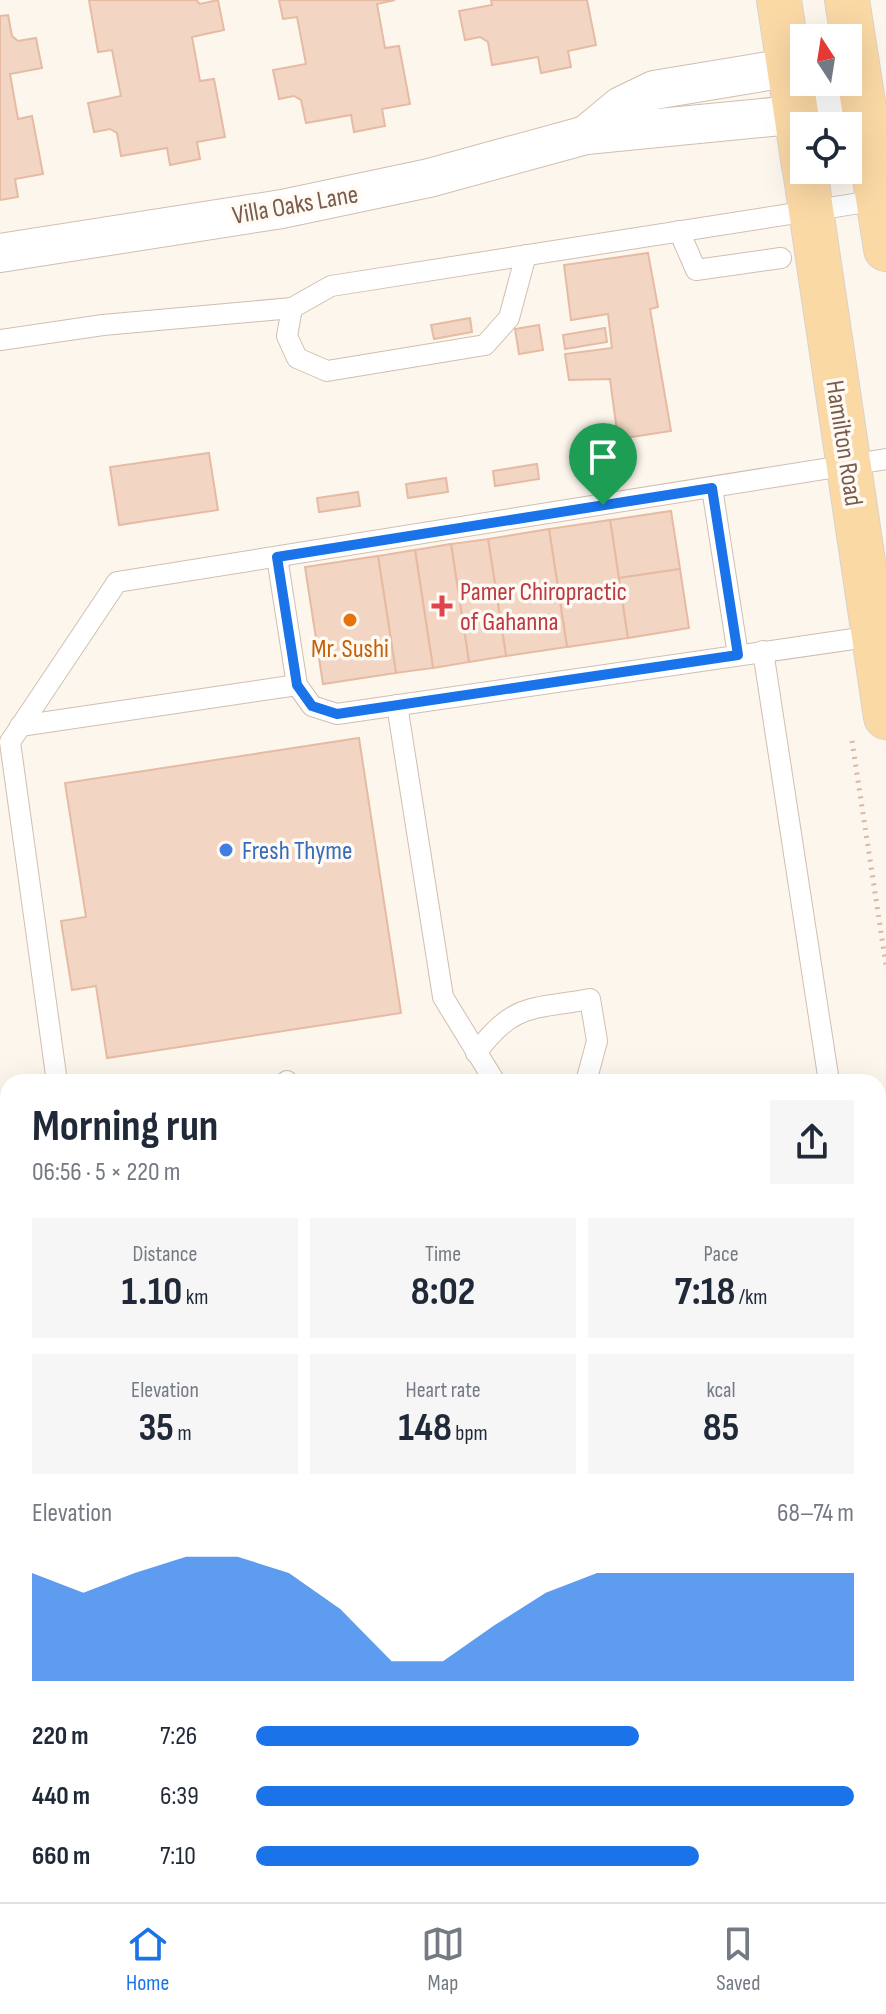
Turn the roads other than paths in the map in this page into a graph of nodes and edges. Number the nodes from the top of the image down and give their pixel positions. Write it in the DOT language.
graph roads {
  1 [pos="779,0"];
  2 [pos="847,0"];
  3 [pos="849,24"];
  4 [pos="790,43"];
  5 [pos="790,67"];
  6 [pos="862,96"];
  7 [pos="865,108"];
  8 [pos="835,112"];
  9 [pos="790,118"];
  10 [pos="586,135"];
  11 [pos="801,184"];
  12 [pos="806,184"];
  13 [pos="814,184"];
  14 [pos="879,200"];
  15 [pos="679,231"];
  16 [pos="886,249"];
  17 [pos="0,253"];
  18 [pos="526,255"];
  19 [pos="781,258"];
  20 [pos="292,308"];
  21 [pos="0,340"];
  22 [pos="867,462"];
  23 [pos="712,488"];
  24 [pos="277,557"];
  25 [pos="874,636"];
  26 [pos="763,651"];
  27 [pos="738,655"];
  28 [pos="297,685"];
  29 [pos="397,705"];
  30 [pos="886,717"];
  31 [pos="20,726"];
  32 [pos="476,1053"];
  33 [pos="56,1074"];
  34 [pos="490,1074"];
  35 [pos="588,1074"];
  36 [pos="828,1074"];
  1 -- 4 [label="main road, Hamilton Road"];
  2 -- 3 [label="main road"];
  5 -- 10 [label="street, Villa Oaks Lane"];
  6 -- 7 [label="main road"];
  7 -- 8 [label="street, Villa Oaks Lane"];
  7 -- 14 [label="main road"];
  9 -- 10 [label="street, Villa Oaks Lane"];
  10 -- 17 [label="street, Villa Oaks Lane"];
  11 -- 15 [label="lane"];
  12 -- 22 [label="main road, Hamilton Road"];
  13 -- 14 [label="lane"];
  14 -- 16 [label="main road"];
  15 -- 18 [label="lane"];
  15 -- 19 [label="lane"];
  18 -- 20 [label="lane"];
  18 -- 20 [label="lane"];
  20 -- 21 [label="lane"];
  22 -- 23 [label="lane"];
  22 -- 25 [label="main road, Hamilton Road"];
  23 -- 24 [label="lane"];
  23 -- 27 [label="lane"];
  24 -- 28 [label="lane"];
  24 -- 31 [label="lane"];
  25 -- 26 [label="lane"];
  25 -- 30 [label="main road, Hamilton Road"];
  26 -- 27 [label="lane"];
  26 -- 36 [label="lane"];
  27 -- 29 [label="lane"];
  28 -- 29 [label="lane"];
  28 -- 31 [label="lane"];
  29 -- 32 [label="lane"];
  31 -- 33 [label="lane"];
  32 -- 34 [label="lane"];
  32 -- 35 [label="lane"];
}
